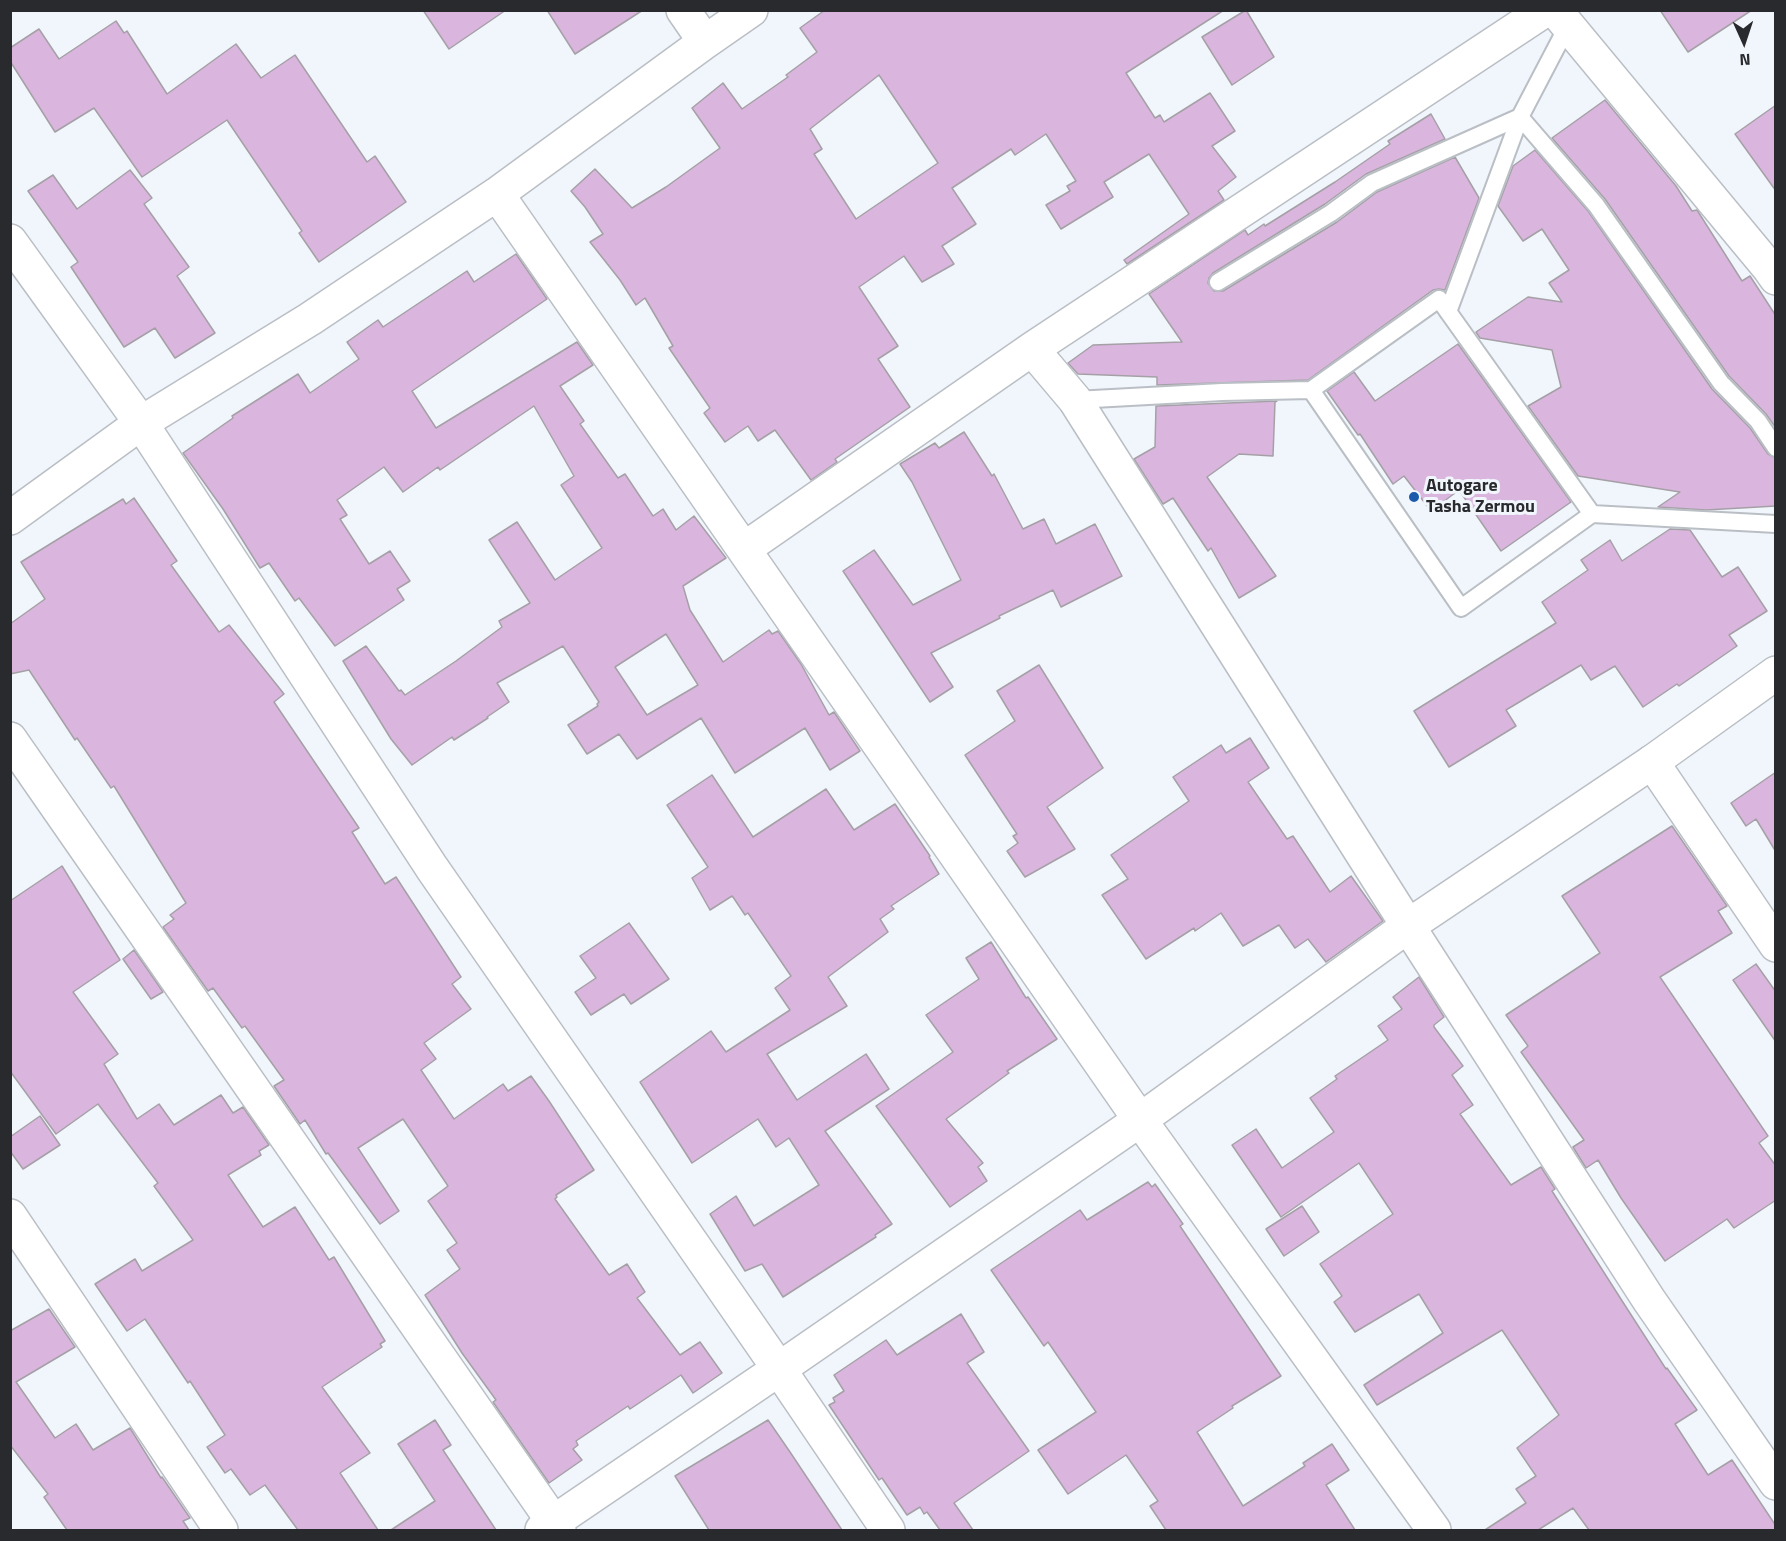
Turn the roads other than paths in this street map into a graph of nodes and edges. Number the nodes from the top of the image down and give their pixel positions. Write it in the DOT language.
graph roads {
  1 [pos="683,10"];
  2 [pos="751,10"];
  3 [pos="1555,16"];
  4 [pos="705,42"];
  5 [pos="1520,117"];
  6 [pos="496,194"];
  7 [pos="10,241"];
  8 [pos="1774,270"];
  9 [pos="1218,282"];
  10 [pos="1448,312"];
  11 [pos="1032,349"];
  12 [pos="1311,390"];
  13 [pos="1075,400"];
  14 [pos="141,423"];
  15 [pos="1776,448"];
  16 [pos="1592,514"];
  17 [pos="10,518"];
  18 [pos="1776,524"];
  19 [pos="744,549"];
  20 [pos="1776,673"];
  21 [pos="10,739"];
  22 [pos="1652,762"];
  23 [pos="1408,927"];
  24 [pos="1776,945"];
  25 [pos="1140,1120"];
  26 [pos="10,1216"];
  27 [pos="779,1370"];
  28 [pos="1776,1483"];
  29 [pos="551,1528"];
  30 [pos="221,1530"];
  31 [pos="888,1530"];
  32 [pos="1434,1530"];
  1 -- 4 [label="street"];
  2 -- 4 [label="street"];
  3 -- 5 [label="lane"];
  3 -- 8 [label="street"];
  3 -- 11 [label="street"];
  4 -- 6 [label="street"];
  5 -- 9 [label="lane"];
  5 -- 10 [label="lane"];
  5 -- 15 [label="lane"];
  6 -- 14 [label="street"];
  6 -- 19 [label="street"];
  7 -- 14 [label="street"];
  10 -- 12 [label="lane"];
  10 -- 16 [label="lane"];
  11 -- 13 [label="street"];
  11 -- 19 [label="street"];
  12 -- 13 [label="lane"];
  12 -- 16 [label="lane"];
  13 -- 23 [label="street"];
  14 -- 17 [label="street"];
  14 -- 27 [label="street"];
  16 -- 18 [label="lane"];
  19 -- 25 [label="street"];
  20 -- 22 [label="street"];
  21 -- 29 [label="street"];
  22 -- 23 [label="street"];
  22 -- 24 [label="street"];
  23 -- 25 [label="street"];
  23 -- 28 [label="street"];
  25 -- 27 [label="street"];
  25 -- 32 [label="street"];
  26 -- 30 [label="street"];
  27 -- 29 [label="street"];
  27 -- 31 [label="street"];
}
